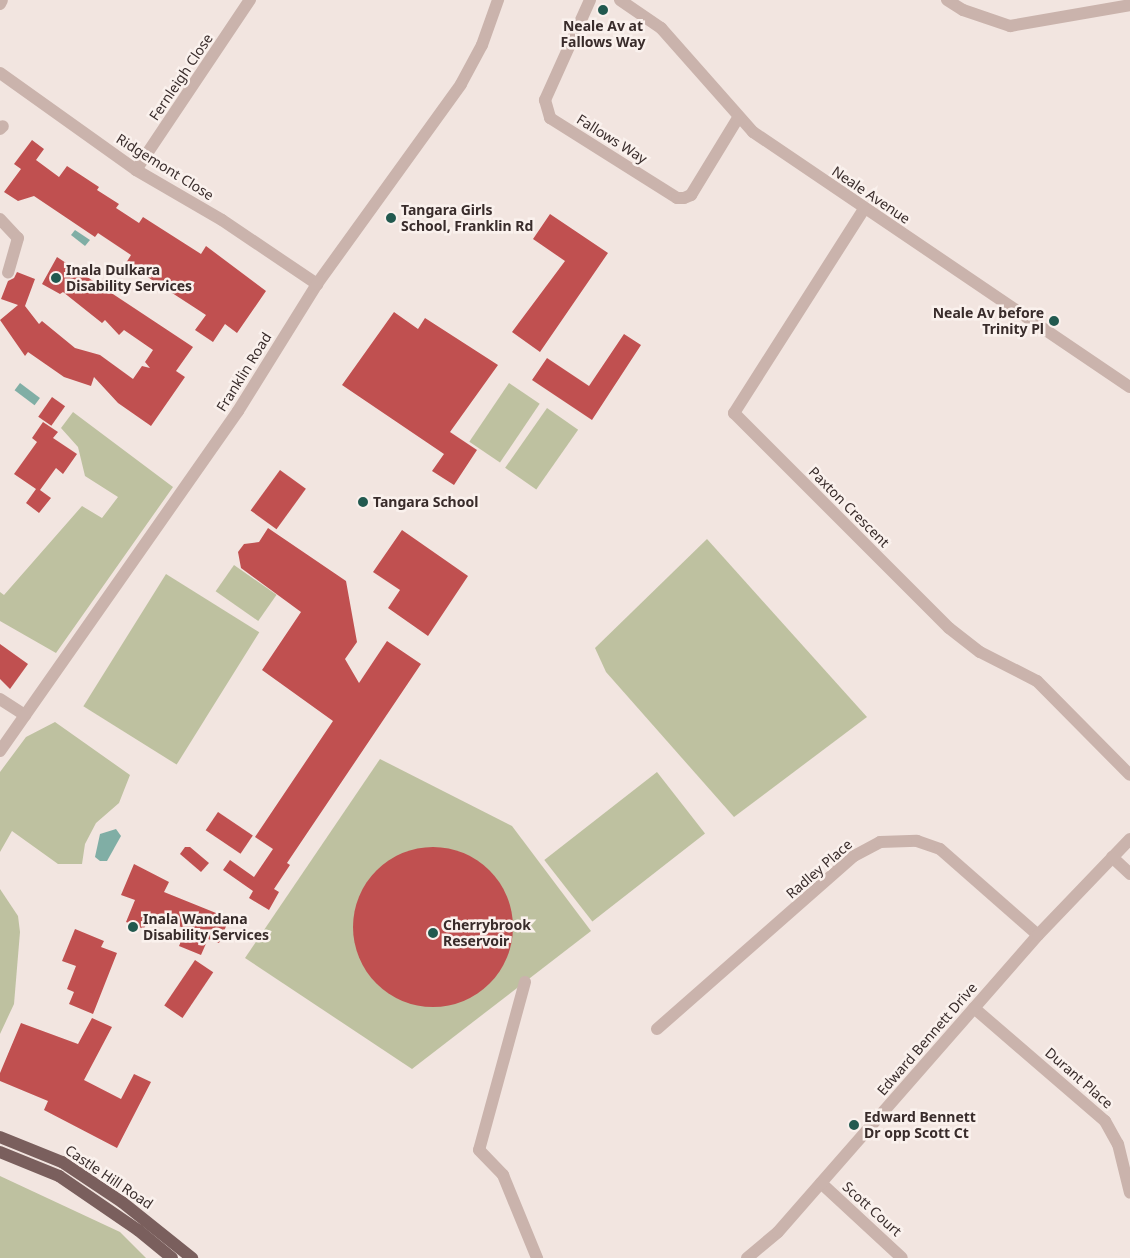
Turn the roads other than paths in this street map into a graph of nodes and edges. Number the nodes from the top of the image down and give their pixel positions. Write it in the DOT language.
graph roads {
  1 [pos="2,0"];
  2 [pos="250,0"];
  3 [pos="498,0"];
  4 [pos="590,0"];
  5 [pos="620,0"];
  6 [pos="947,0"];
  7 [pos="0,4"];
  8 [pos="1130,5"];
  9 [pos="0,73"];
  10 [pos="738,118"];
  11 [pos="136,170"];
  12 [pos="864,209"];
  13 [pos="0,219"];
  14 [pos="8,273"];
  15 [pos="317,284"];
  16 [pos="1130,387"];
  17 [pos="0,699"];
  18 [pos="25,715"];
  19 [pos="0,751"];
  20 [pos="1130,774"];
  21 [pos="1130,838"];
  22 [pos="1112,857"];
  23 [pos="1130,874"];
  24 [pos="1038,934"];
  25 [pos="525,982"];
  26 [pos="974,1008"];
  27 [pos="657,1028"];
  28 [pos="0,1136"];
  29 [pos="0,1152"];
  30 [pos="821,1183"];
  31 [pos="1130,1193"];
  32 [pos="172,1258"];
  33 [pos="192,1258"];
  34 [pos="538,1258"];
  35 [pos="747,1258"];
  36 [pos="902,1258"];
  1 -- 7 [label="street"];
  2 -- 11 [label="street, Fernleigh Close"];
  3 -- 15 [label="street, Franklin Road"];
  4 -- 10 [label="street, Fallows Way"];
  5 -- 10 [label="street, Neale Avenue"];
  6 -- 8 [label="street"];
  9 -- 11 [label="street, Ridgemont Close"];
  10 -- 12 [label="street, Neale Avenue"];
  11 -- 15 [label="street, Ridgemont Close"];
  12 -- 16 [label="street, Neale Avenue"];
  12 -- 20 [label="street, Paxton Crescent"];
  13 -- 14 [label="street"];
  15 -- 18 [label="street, Franklin Road"];
  17 -- 18 [label="street"];
  18 -- 19 [label="street, Franklin Road"];
  21 -- 22 [label="street, Edward Bennett Drive"];
  22 -- 23 [label="street"];
  22 -- 24 [label="street, Edward Bennett Drive"];
  24 -- 26 [label="street, Edward Bennett Drive"];
  24 -- 27 [label="street, Radley Place"];
  25 -- 34 [label="street"];
  26 -- 30 [label="street, Edward Bennett Drive"];
  26 -- 31 [label="street, Durant Place"];
  28 -- 33 [label="main road, Castle Hill Road"];
  29 -- 32 [label="main road, Castle Hill Road"];
  30 -- 35 [label="street, Edward Bennett Drive"];
  30 -- 36 [label="street, Scott Court"];
}
